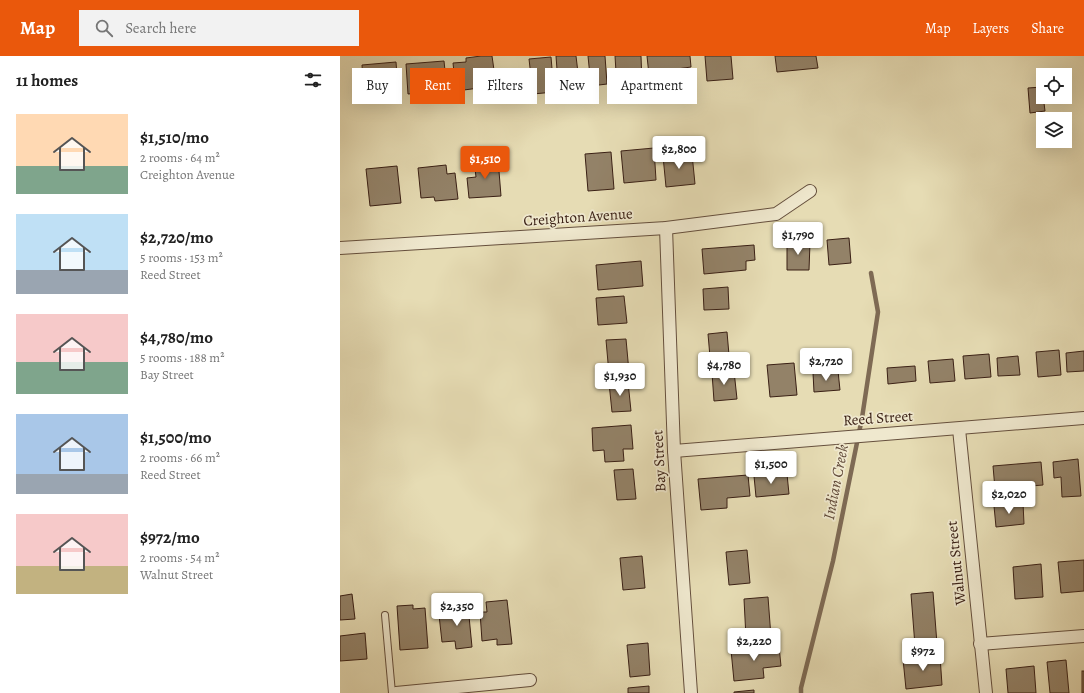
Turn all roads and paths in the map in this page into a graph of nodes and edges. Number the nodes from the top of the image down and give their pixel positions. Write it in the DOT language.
graph roads {
  1 [pos="810,191"];
  2 [pos="666,228"];
  3 [pos="340,248"];
  4 [pos="1084,418"];
  5 [pos="958,429"];
  6 [pos="674,451"];
  7 [pos="385,615"];
  8 [pos="1084,636"];
  9 [pos="980,644"];
  10 [pos="530,680"];
  11 [pos="422,692"];
  12 [pos="392,693"];
  13 [pos="396,693"];
  14 [pos="691,693"];
  15 [pos="986,693"];
  1 -- 2 [label="street, Creighton Avenue"];
  2 -- 3 [label="street, Creighton Avenue"];
  2 -- 6 [label="street, Bay Street"];
  4 -- 5 [label="street, Reed Street"];
  5 -- 6 [label="street, Reed Street"];
  5 -- 9 [label="street, Walnut Street"];
  6 -- 14 [label="street, Bay Street"];
  7 -- 12 [label="lane"];
  8 -- 9 [label="street"];
  9 -- 15 [label="street, Walnut Street"];
  10 -- 11 [label="street"];
  11 -- 13 [label="street"];
}
